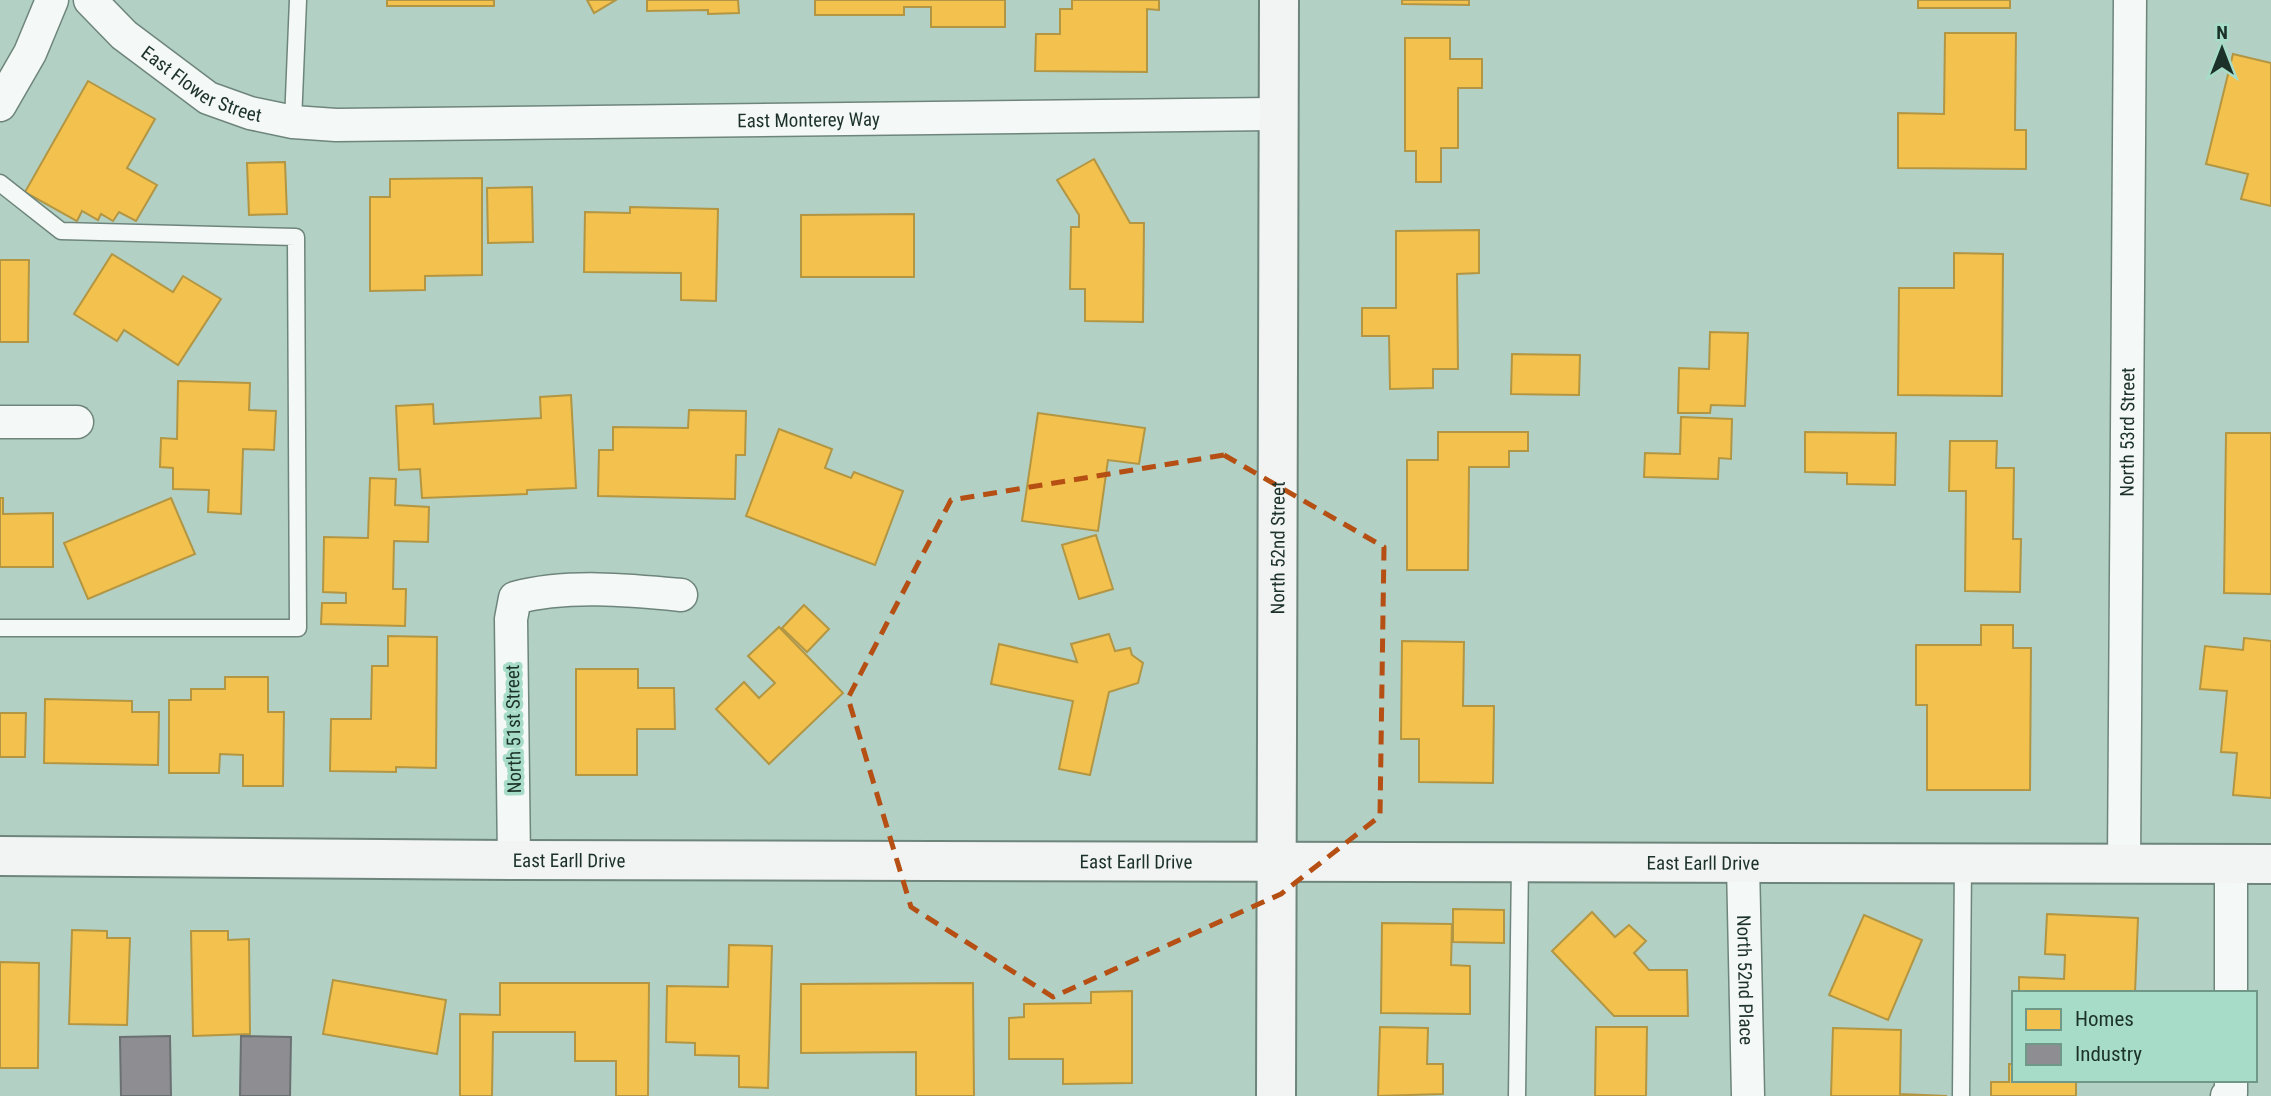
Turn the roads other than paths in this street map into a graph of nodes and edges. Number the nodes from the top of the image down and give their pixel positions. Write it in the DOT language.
graph roads {
  1 [pos="52,0"];
  2 [pos="90,0"];
  3 [pos="298,0"];
  4 [pos="1279,0"];
  5 [pos="2130,0"];
  6 [pos="0,105"];
  7 [pos="1280,114"];
  8 [pos="293,122"];
  9 [pos="335,125"];
  10 [pos="0,183"];
  11 [pos="0,422"];
  12 [pos="77,422"];
  13 [pos="681,595"];
  14 [pos="0,628"];
  15 [pos="0,856"];
  16 [pos="514,860"];
  17 [pos="1276,860"];
  18 [pos="1520,863"];
  19 [pos="1963,863"];
  20 [pos="1743,864"];
  21 [pos="2123,864"];
  22 [pos="2231,864"];
  23 [pos="2271,864"];
  24 [pos="2231,991"];
  25 [pos="1276,1096"];
  26 [pos="1517,1096"];
  27 [pos="1748,1096"];
  28 [pos="1961,1096"];
  1 -- 6 [label="street"];
  2 -- 8 [label="street, East Flower Street"];
  3 -- 8 [label="lane"];
  4 -- 7 [label="street, North 52nd Street"];
  5 -- 21 [label="street, North 53rd Street"];
  7 -- 9 [label="street, East Monterey Way"];
  7 -- 17 [label="street, North 52nd Street"];
  8 -- 9 [label="street, East Flower Street"];
  10 -- 14 [label="lane"];
  11 -- 12 [label="street"];
  13 -- 16 [label="street, North 51st Street"];
  15 -- 16 [label="street, East Earll Drive"];
  16 -- 17 [label="street, East Earll Drive"];
  17 -- 18 [label="street, East Earll Drive"];
  17 -- 25 [label="street, North 52nd Street"];
  18 -- 20 [label="street, East Earll Drive"];
  18 -- 26 [label="lane"];
  19 -- 20 [label="street, East Earll Drive"];
  19 -- 21 [label="street, East Earll Drive"];
  19 -- 28 [label="lane"];
  20 -- 27 [label="street, North 52nd Place"];
  21 -- 22 [label="street, East Earll Drive"];
  22 -- 23 [label="street, East Earll Drive"];
  22 -- 24 [label="street"];
}
